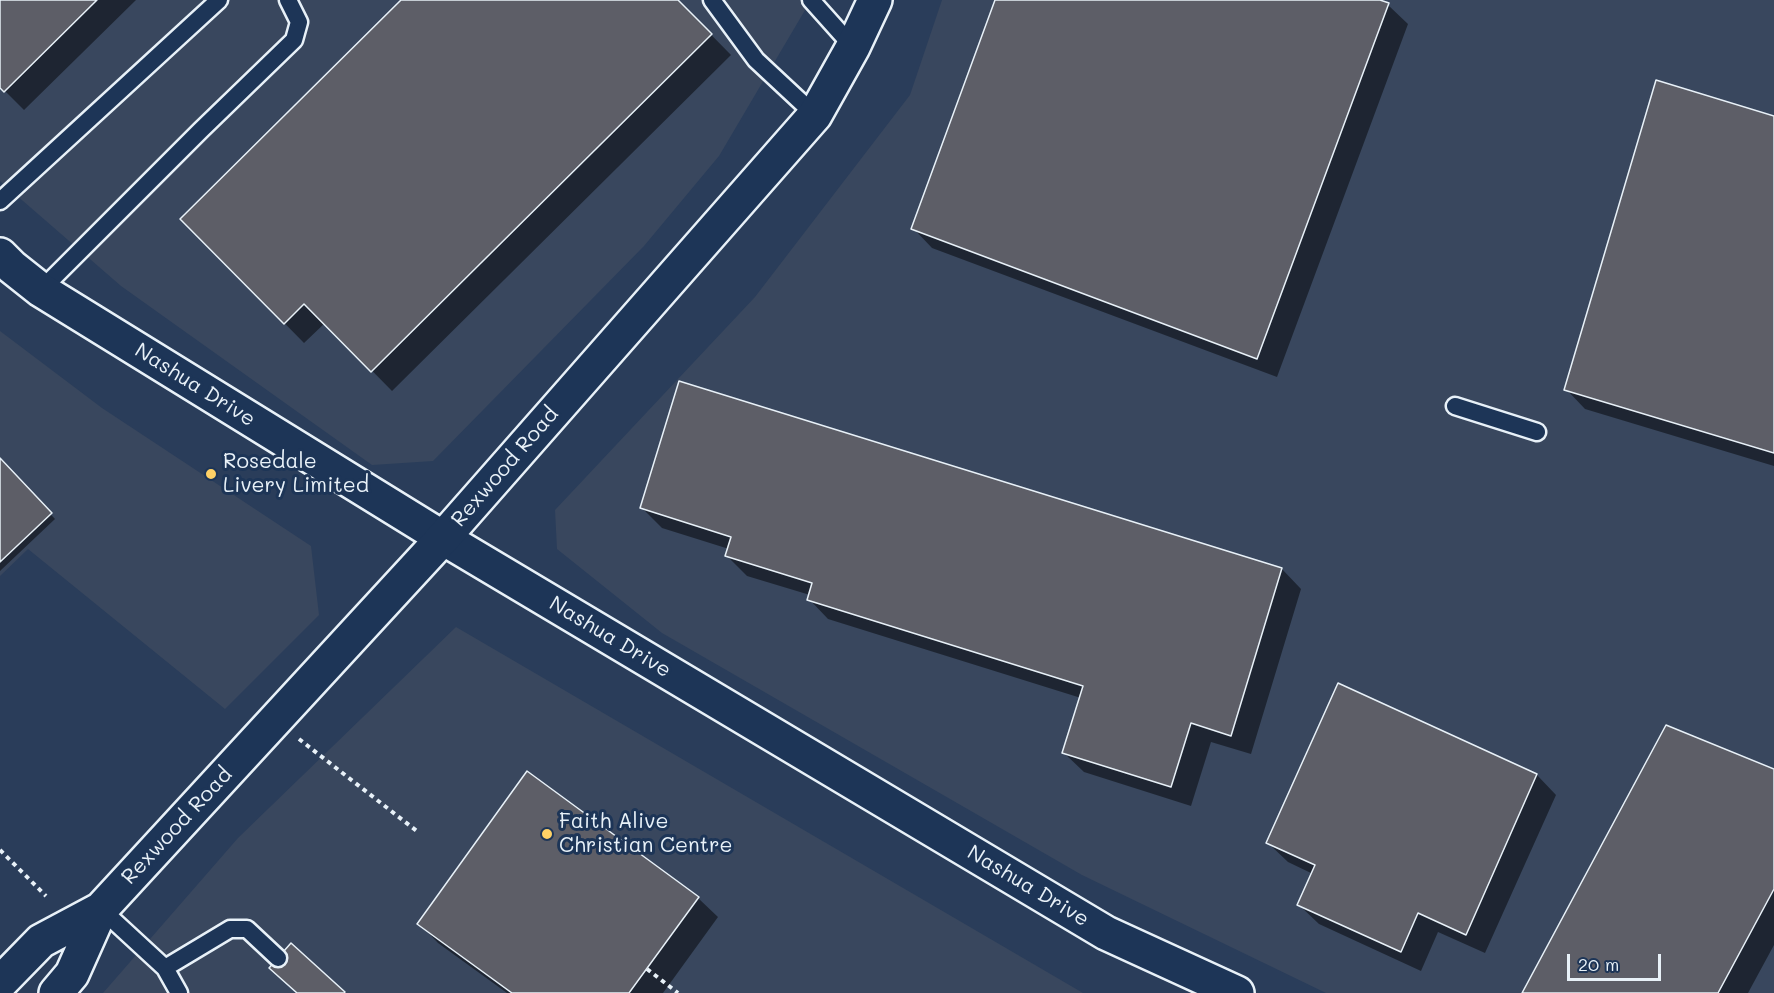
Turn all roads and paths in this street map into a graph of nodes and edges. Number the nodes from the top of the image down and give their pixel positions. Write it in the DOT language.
graph roads {
  1 [pos="219,0"];
  2 [pos="288,0"];
  3 [pos="712,0"];
  4 [pos="811,0"];
  5 [pos="875,0"];
  6 [pos="853,47"];
  7 [pos="815,115"];
  8 [pos="0,201"];
  9 [pos="0,255"];
  10 [pos="41,290"];
  11 [pos="1455,406"];
  12 [pos="1537,432"];
  13 [pos="443,537"];
  14 [pos="275,720"];
  15 [pos="418,832"];
  16 [pos="0,850"];
  17 [pos="46,896"];
  18 [pos="101,909"];
  19 [pos="278,958"];
  20 [pos="165,968"];
  21 [pos="647,969"];
  22 [pos="0,983"];
  23 [pos="56,993"];
  24 [pos="179,993"];
  25 [pos="678,993"];
  26 [pos="1237,993"];
  1 -- 8 [label="lane"];
  2 -- 10 [label="lane"];
  3 -- 7 [label="lane"];
  4 -- 6 [label="lane"];
  5 -- 6 [label="street, Rexwood Road"];
  6 -- 7 [label="street, Rexwood Road"];
  7 -- 13 [label="street, Rexwood Road"];
  9 -- 10 [label="street, Nashua Drive"];
  10 -- 13 [label="street, Nashua Drive"];
  11 -- 12 [label="lane"];
  13 -- 14 [label="street, Rexwood Road"];
  13 -- 26 [label="street, Nashua Drive"];
  14 -- 15 [label="path"];
  14 -- 18 [label="street, Rexwood Road"];
  16 -- 17 [label="path"];
  18 -- 20 [label="lane"];
  18 -- 22 [label="street, Rexwood Road"];
  18 -- 23 [label="street, Rexwood Road"];
  19 -- 20 [label="lane"];
  20 -- 24 [label="lane"];
  21 -- 25 [label="path"];
}
